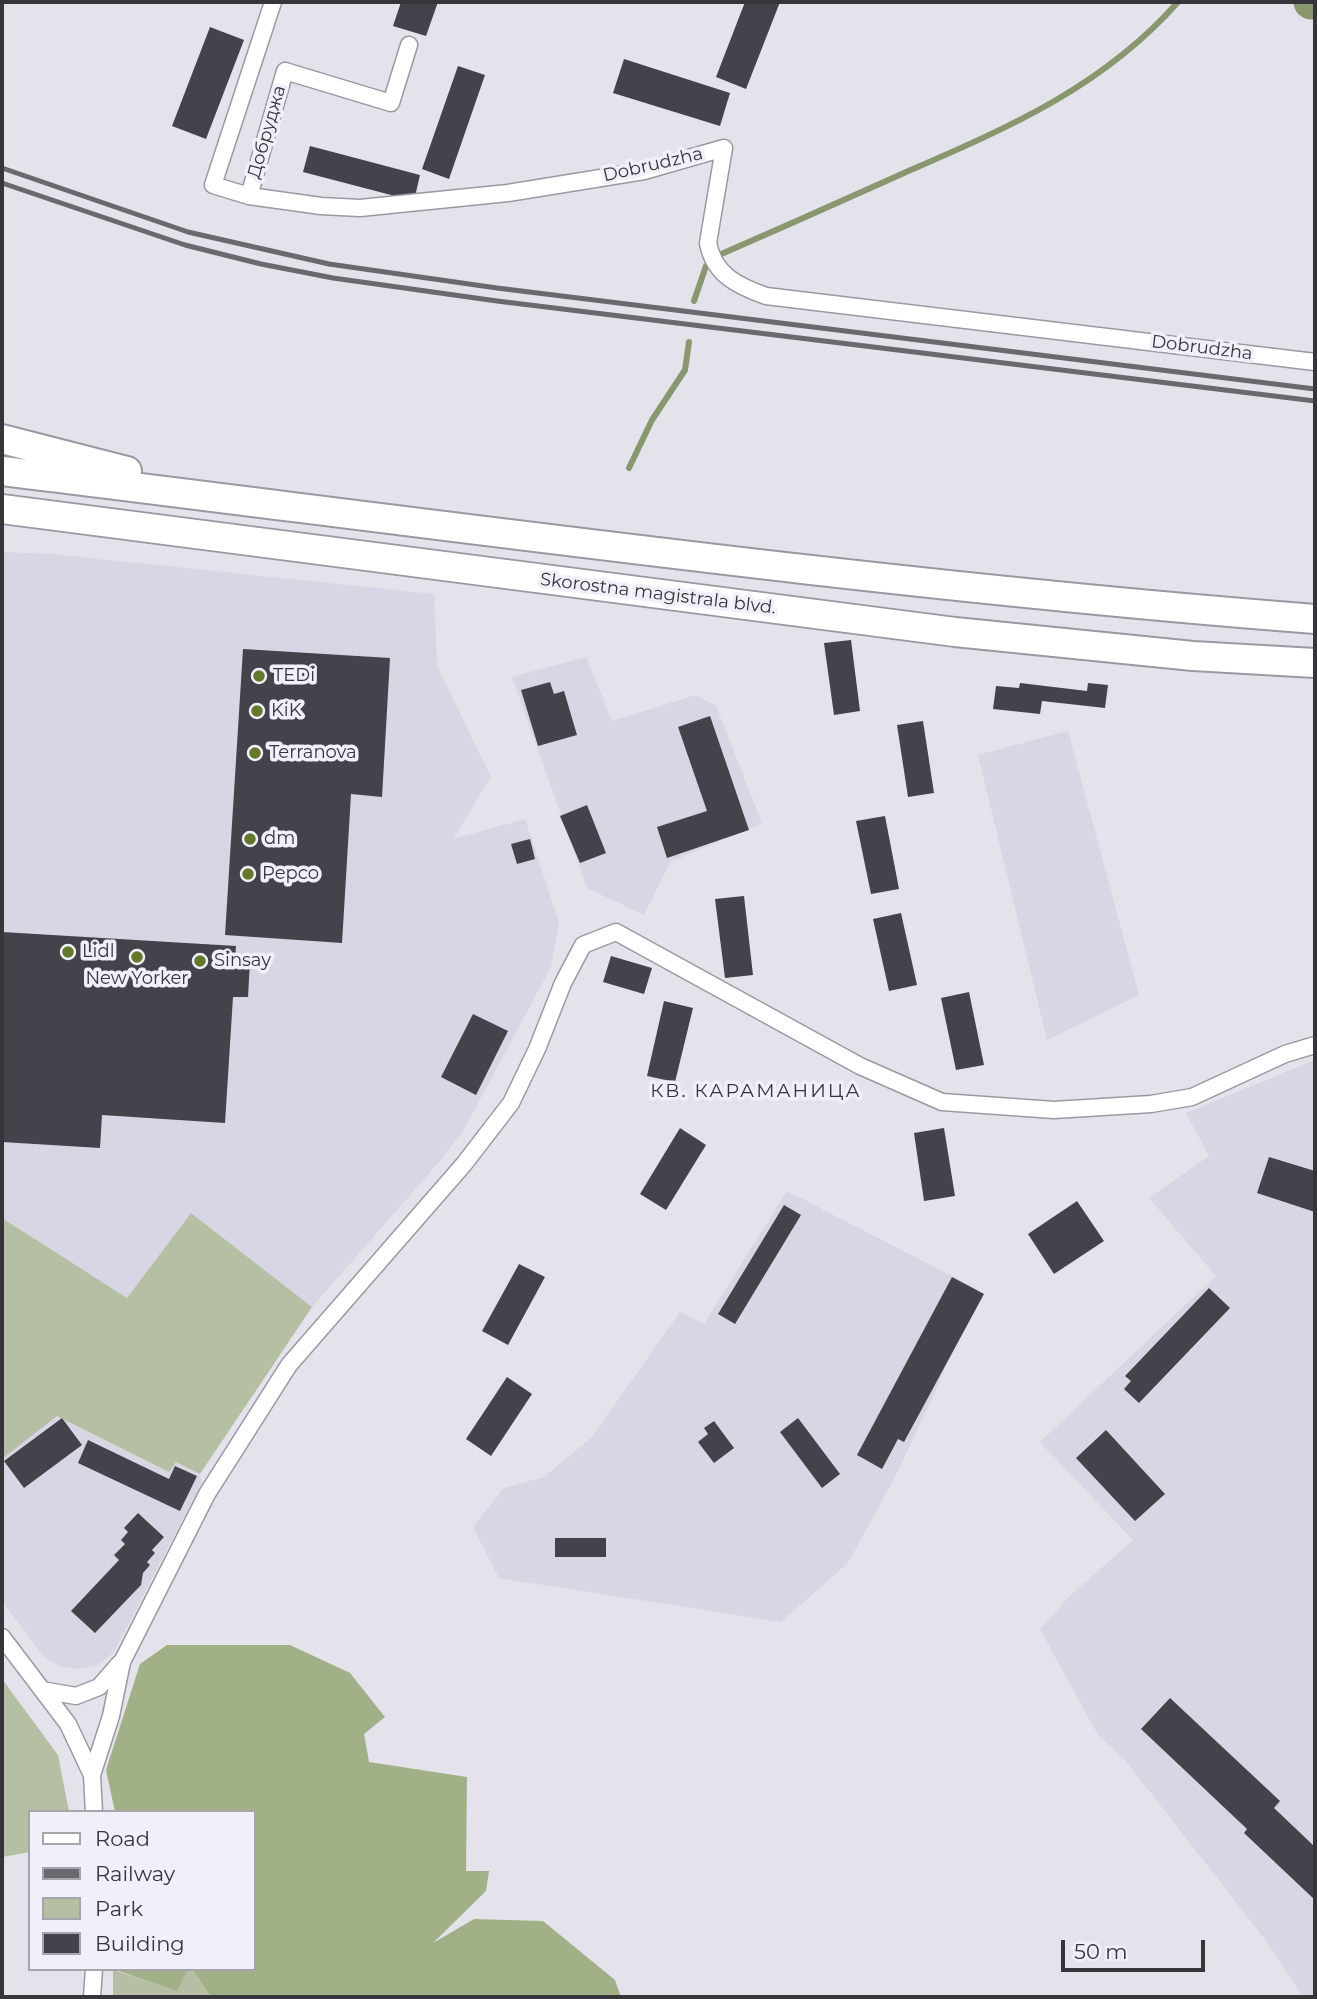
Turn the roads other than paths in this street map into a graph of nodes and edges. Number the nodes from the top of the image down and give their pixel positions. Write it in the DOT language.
graph roads {
  1 [pos="273,2"];
  2 [pos="410,45"];
  3 [pos="249,196"];
  4 [pos="1315,362"];
  5 [pos="2,439"];
  6 [pos="2,471"];
  7 [pos="244,502"];
  8 [pos="2,509"];
  9 [pos="56,516"];
  10 [pos="2,519"];
  11 [pos="1315,619"];
  12 [pos="1315,663"];
  13 [pos="1315,1045"];
  14 [pos="2,1637"];
  15 [pos="122,1661"];
  16 [pos="42,1690"];
  17 [pos="92,1775"];
  18 [pos="94,1810"];
  1 -- 3 [label="street, Dobrudzha"];
  2 -- 3 [label="street, Добруджа"];
  3 -- 4 [label="street, Dobrudzha"];
  5 -- 7 [label="highway"];
  6 -- 7 [label="highway"];
  7 -- 11 [label="highway"];
  8 -- 9 [label="highway, Skorostna magistrala blvd."];
  9 -- 10 [label="highway"];
  9 -- 12 [label="highway, Skorostna magistrala blvd."];
  13 -- 15 [label="street"];
  14 -- 16 [label="street"];
  15 -- 16 [label="street"];
  15 -- 17 [label="street"];
  16 -- 17 [label="street"];
  17 -- 18 [label="street"];
}
